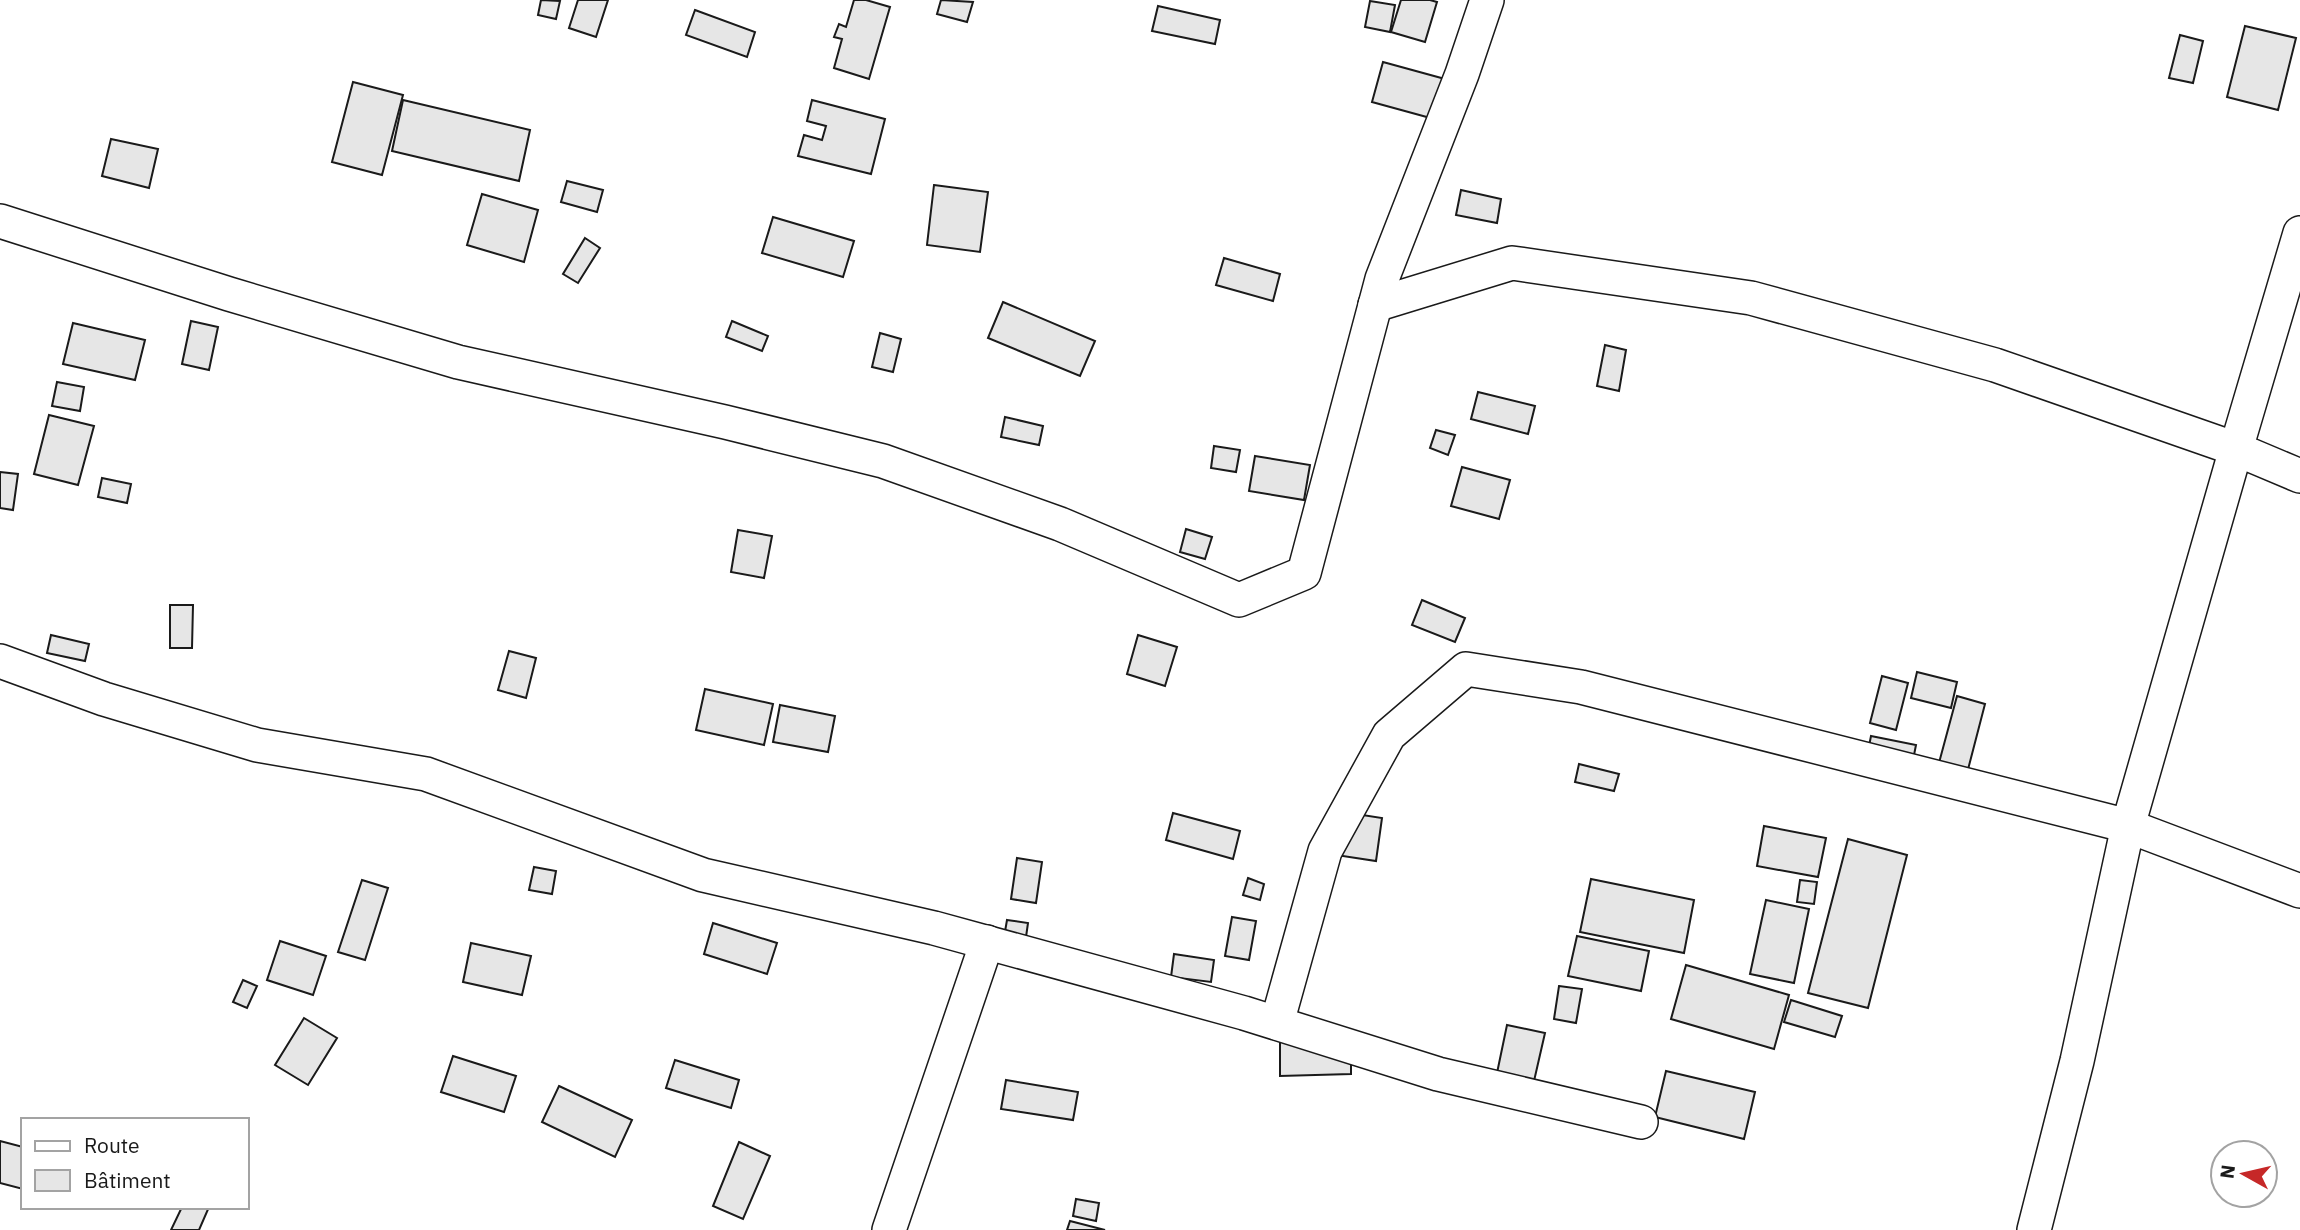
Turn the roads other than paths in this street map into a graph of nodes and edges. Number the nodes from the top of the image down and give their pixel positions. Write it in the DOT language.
graph roads {
  1 [pos="1487,0"];
  2 [pos="0,220"];
  3 [pos="2300,233"];
  4 [pos="1376,305"];
  5 [pos="2236,449"];
  6 [pos="2300,476"];
  7 [pos="0,661"];
  8 [pos="2128,826"];
  9 [pos="2300,891"];
  10 [pos="987,942"];
  11 [pos="1277,1023"];
  12 [pos="1641,1122"];
  13 [pos="889,1230"];
  14 [pos="2035,1230"];
  1 -- 4 [label="street"];
  2 -- 4 [label="street"];
  3 -- 5 [label="street"];
  4 -- 5 [label="street"];
  5 -- 6 [label="street"];
  5 -- 8 [label="street"];
  7 -- 10 [label="street"];
  8 -- 9 [label="street"];
  8 -- 11 [label="street"];
  8 -- 14 [label="street"];
  10 -- 11 [label="street"];
  10 -- 13 [label="street"];
  11 -- 12 [label="street"];
}
